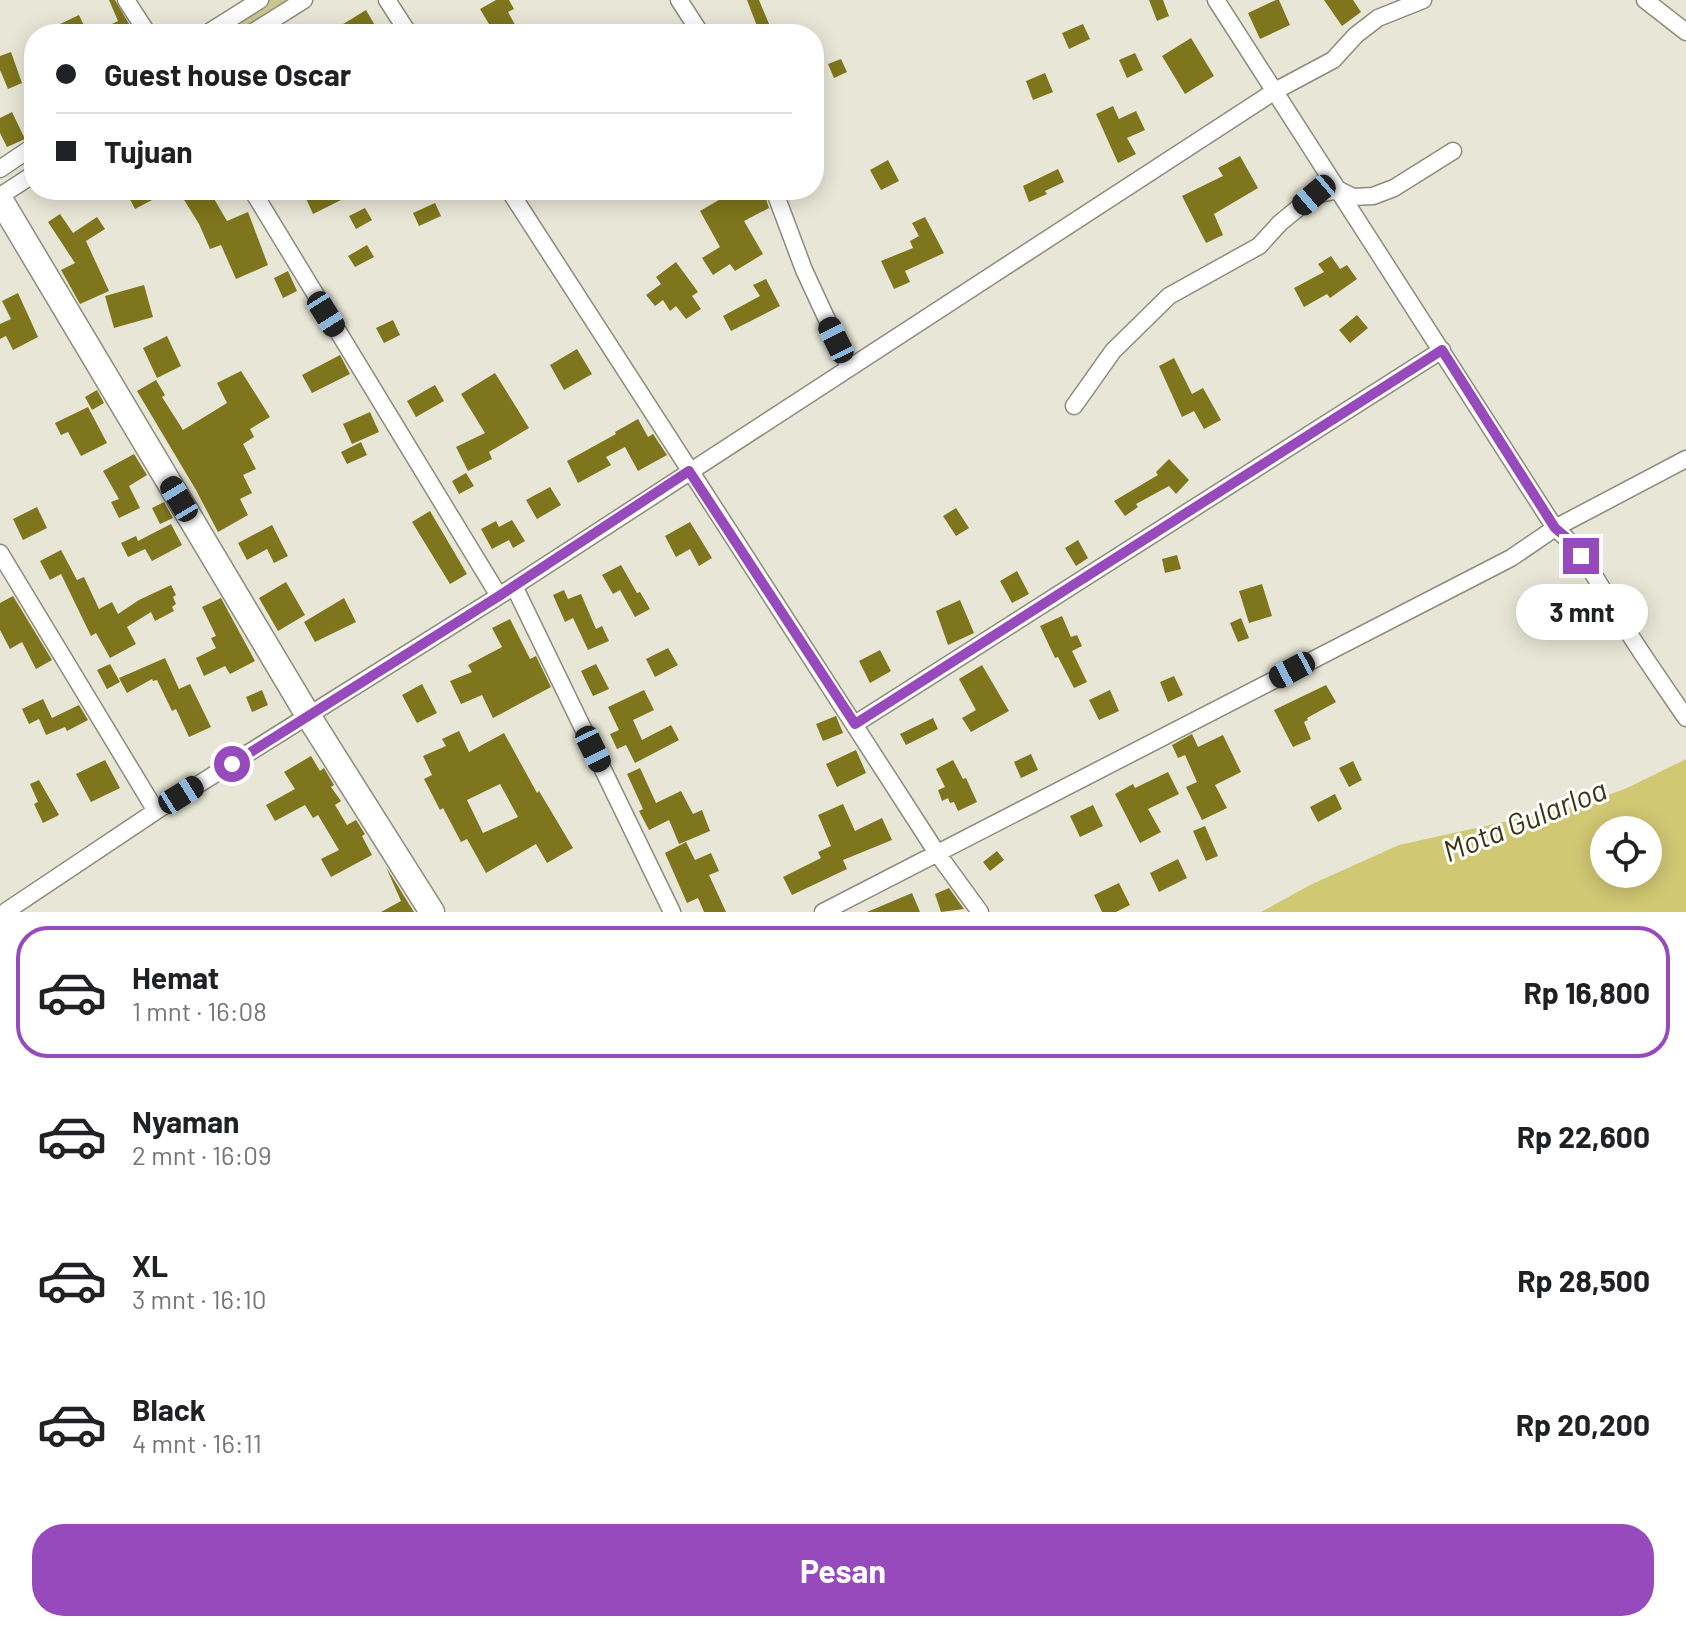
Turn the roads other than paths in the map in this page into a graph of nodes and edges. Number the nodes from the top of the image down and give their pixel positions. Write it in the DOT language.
graph roads {
  1 [pos="126,0"];
  2 [pos="260,0"];
  3 [pos="304,0"];
  4 [pos="387,0"];
  5 [pos="679,0"];
  6 [pos="1216,0"];
  7 [pos="1423,0"];
  8 [pos="1645,0"];
  9 [pos="142,24"];
  10 [pos="222,24"];
  11 [pos="266,24"];
  12 [pos="403,24"];
  13 [pos="695,24"];
  14 [pos="1686,32"];
  15 [pos="1275,91"];
  16 [pos="1453,151"];
  17 [pos="24,153"];
  18 [pos="0,169"];
  19 [pos="24,181"];
  20 [pos="1339,190"];
  21 [pos="0,198"];
  22 [pos="258,200"];
  23 [pos="515,200"];
  24 [pos="778,200"];
  25 [pos="1442,350"];
  26 [pos="849,367"];
  27 [pos="1074,406"];
  28 [pos="1686,459"];
  29 [pos="689,471"];
  30 [pos="1555,528"];
  31 [pos="0,553"];
  32 [pos="514,586"];
  33 [pos="499,596"];
  34 [pos="309,717"];
  35 [pos="1686,718"];
  36 [pos="855,724"];
  37 [pos="156,811"];
  38 [pos="937,853"];
  39 [pos="0,905"];
  40 [pos="4,912"];
  41 [pos="432,912"];
  42 [pos="672,912"];
  43 [pos="823,912"];
  44 [pos="980,912"];
  1 -- 9 [label="street"];
  2 -- 10 [label="street"];
  3 -- 11 [label="street"];
  4 -- 12 [label="street"];
  5 -- 13 [label="street"];
  6 -- 15 [label="street"];
  7 -- 15 [label="street"];
  8 -- 14 [label="street"];
  15 -- 20 [label="street"];
  15 -- 26 [label="street"];
  16 -- 20 [label="street"];
  17 -- 18 [label="street"];
  19 -- 21 [label="street"];
  20 -- 25 [label="street"];
  20 -- 27 [label="street"];
  21 -- 34 [label="main road"];
  22 -- 33 [label="street"];
  23 -- 29 [label="street"];
  24 -- 26 [label="street"];
  25 -- 30 [label="street"];
  25 -- 36 [label="street"];
  26 -- 29 [label="street"];
  28 -- 30 [label="street"];
  29 -- 32 [label="street"];
  29 -- 36 [label="street"];
  30 -- 35 [label="street"];
  30 -- 38 [label="street"];
  31 -- 37 [label="street"];
  32 -- 33 [label="street"];
  32 -- 42 [label="street"];
  33 -- 34 [label="street"];
  34 -- 37 [label="street"];
  34 -- 41 [label="main road"];
  36 -- 38 [label="street"];
  37 -- 40 [label="street"];
  38 -- 43 [label="street"];
  38 -- 44 [label="street"];
  39 -- 40 [label="street"];
}
